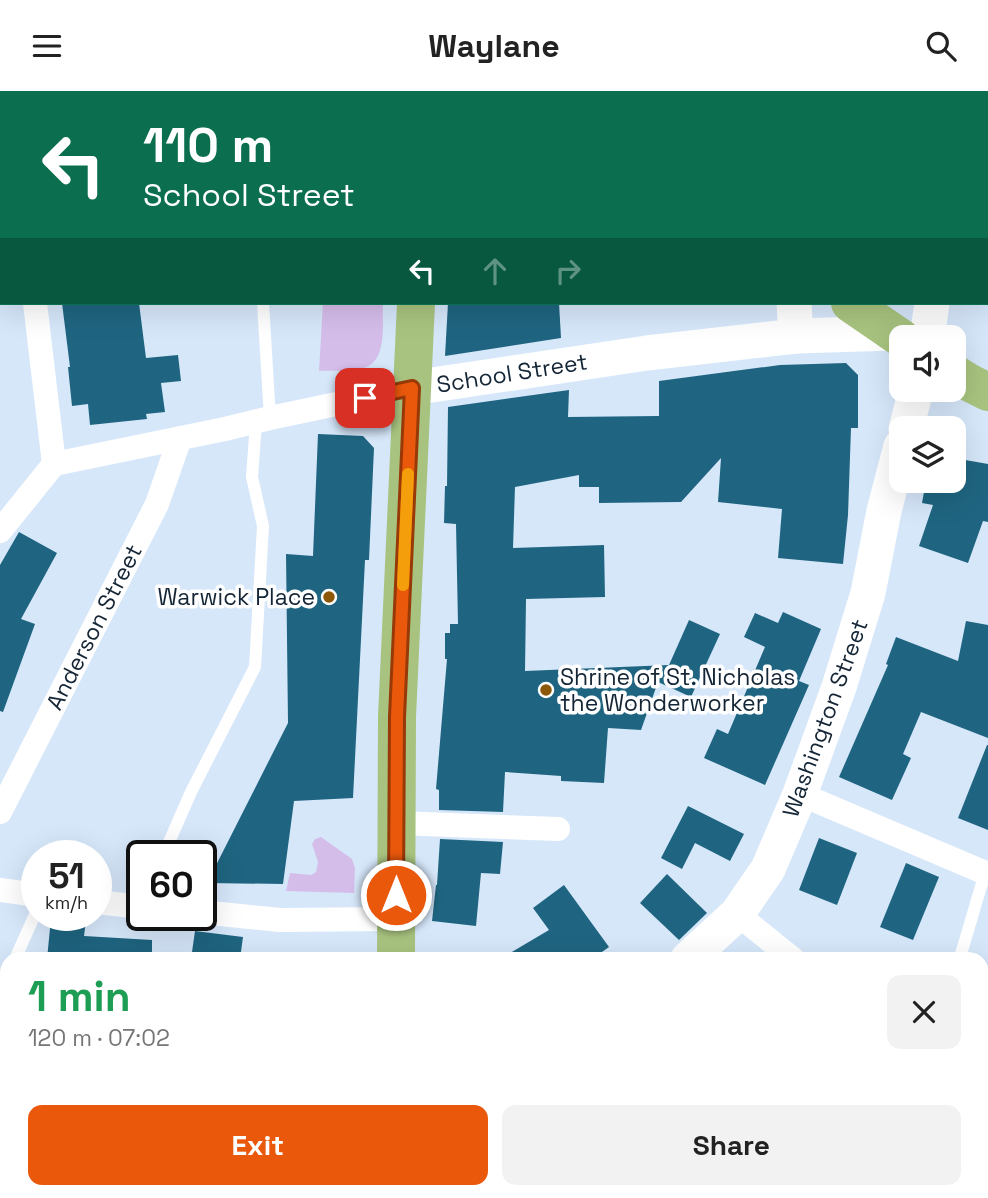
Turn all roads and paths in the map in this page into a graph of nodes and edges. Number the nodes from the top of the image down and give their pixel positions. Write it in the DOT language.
graph roads {
  1 [pos="35,305"];
  2 [pos="263,305"];
  3 [pos="416,305"];
  4 [pos="853,305"];
  5 [pos="930,305"];
  6 [pos="795,319"];
  7 [pos="915,325"];
  8 [pos="889,326"];
  9 [pos="889,333"];
  10 [pos="966,380"];
  11 [pos="412,388"];
  12 [pos="988,392"];
  13 [pos="263,420"];
  14 [pos="180,438"];
  15 [pos="54,464"];
  16 [pos="889,492"];
  17 [pos="0,531"];
  18 [pos="800,793"];
  19 [pos="0,812"];
  20 [pos="397,823"];
  21 [pos="558,829"];
  22 [pos="170,840"];
  23 [pos="986,873"];
  24 [pos="0,890"];
  25 [pos="21,893"];
  26 [pos="217,914"];
  27 [pos="737,915"];
  28 [pos="396,919"];
  29 [pos="28,931"];
  30 [pos="18,952"];
  31 [pos="396,952"];
  32 [pos="696,952"];
  33 [pos="784,952"];
  34 [pos="962,952"];
  1 -- 15 [label="street"];
  2 -- 13 [label="lane"];
  3 -- 11 [label="main road"];
  4 -- 8 [label="main road"];
  5 -- 7 [label="main road"];
  6 -- 9 [label="main road, School Street"];
  6 -- 11 [label="main road, School Street"];
  10 -- 12 [label="main road"];
  11 -- 13 [label="street, School Street"];
  11 -- 20 [label="main road"];
  13 -- 14 [label="street, School Street"];
  13 -- 22 [label="lane"];
  14 -- 15 [label="street, School Street"];
  14 -- 19 [label="street, Anderson Street"];
  15 -- 17 [label="street"];
  16 -- 18 [label="main road, Washington Street"];
  18 -- 23 [label="street"];
  18 -- 27 [label="main road, Washington Street"];
  20 -- 21 [label="street"];
  20 -- 28 [label="main road"];
  23 -- 34 [label="lane"];
  24 -- 25 [label="street"];
  26 -- 28 [label="street"];
  27 -- 32 [label="main road, Washington Street"];
  27 -- 33 [label="street"];
  28 -- 31 [label="main road"];
  29 -- 30 [label="lane"];
}
